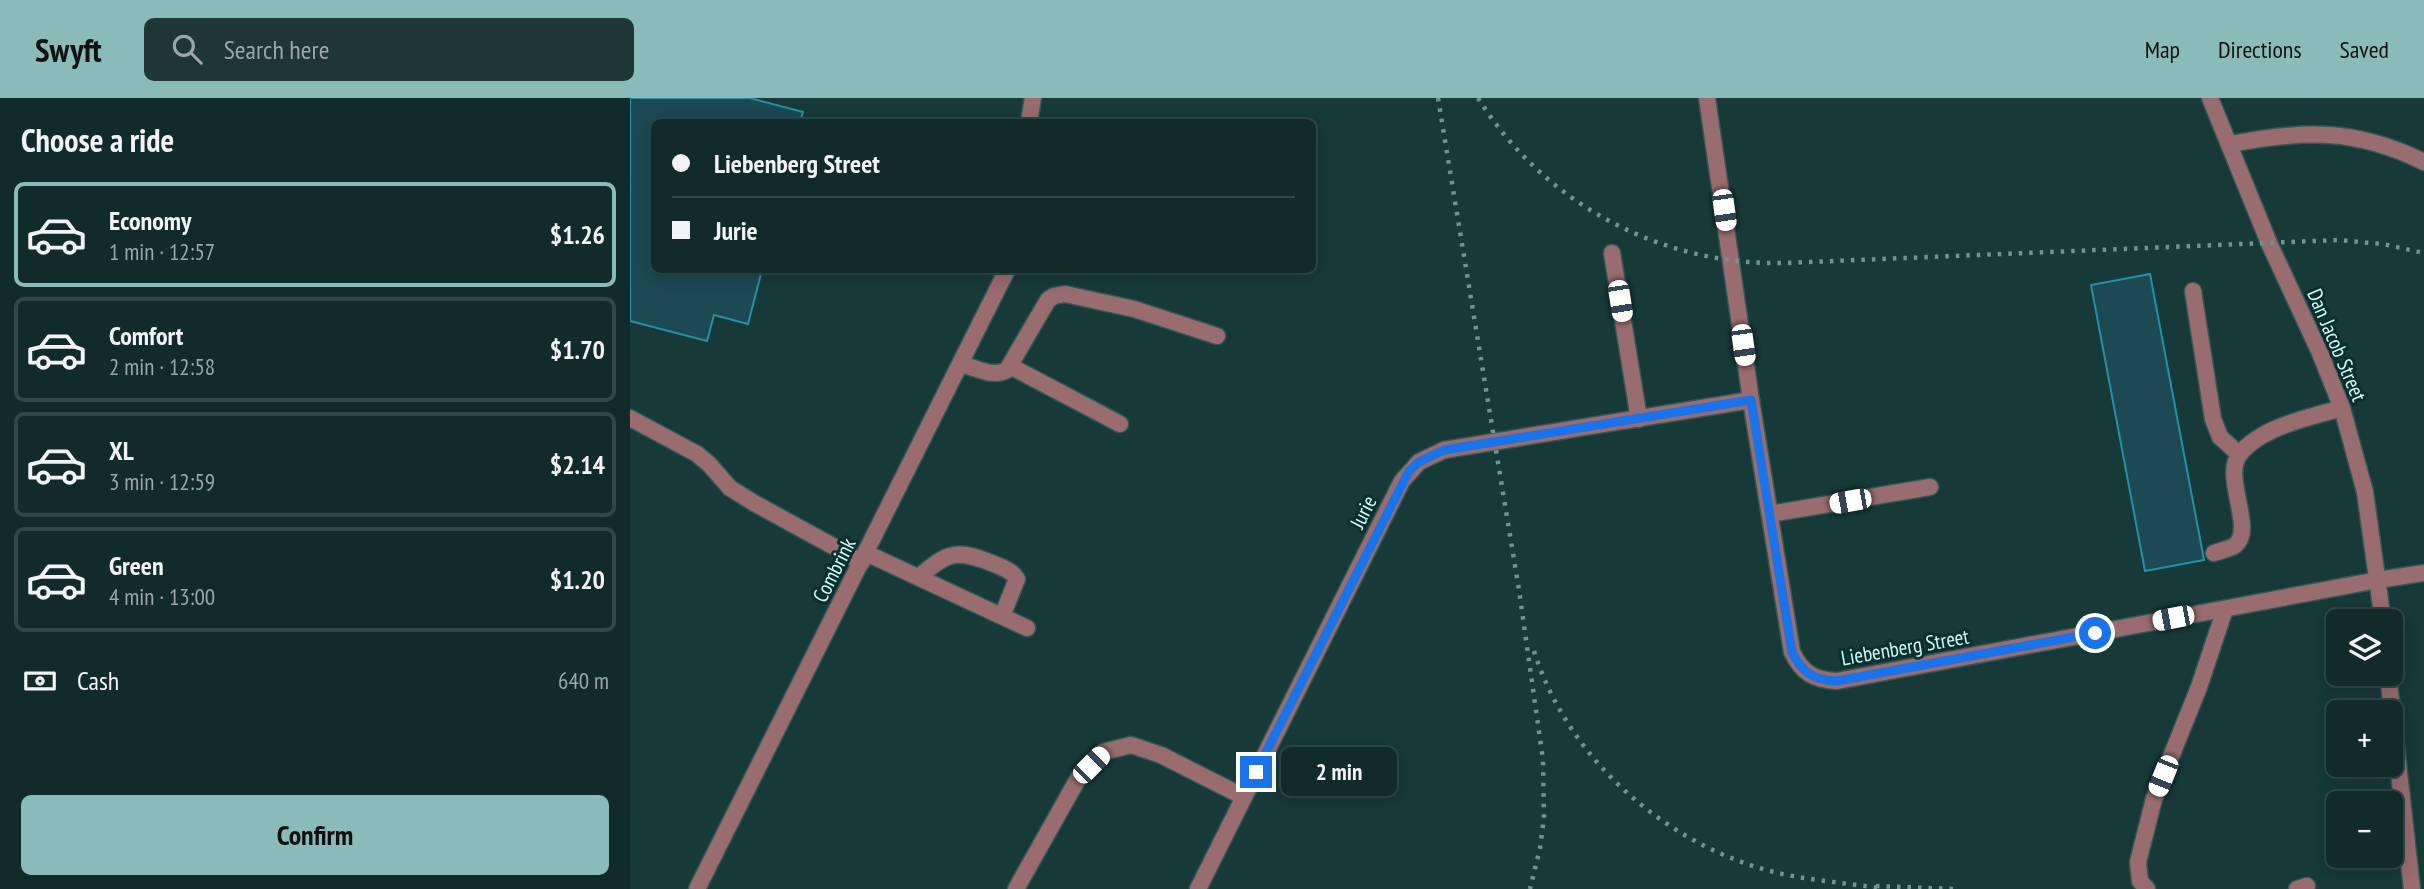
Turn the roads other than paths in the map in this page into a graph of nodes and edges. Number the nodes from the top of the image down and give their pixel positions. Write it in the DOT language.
graph roads {
  1 [pos="1033,98"];
  2 [pos="1707,98"];
  3 [pos="2210,98"];
  4 [pos="1030,119"];
  5 [pos="2231,144"];
  6 [pos="2424,162"];
  7 [pos="1612,253"];
  8 [pos="1006,273"];
  9 [pos="2193,291"];
  10 [pos="1217,336"];
  11 [pos="961,364"];
  12 [pos="1010,366"];
  13 [pos="1751,400"];
  14 [pos="2342,408"];
  15 [pos="630,418"];
  16 [pos="1639,419"];
  17 [pos="1121,424"];
  18 [pos="2239,454"];
  19 [pos="1930,487"];
  20 [pos="1770,514"];
  21 [pos="2214,553"];
  22 [pos="864,557"];
  23 [pos="2424,573"];
  24 [pos="919,577"];
  25 [pos="2378,580"];
  26 [pos="2225,608"];
  27 [pos="2381,609"];
  28 [pos="1002,616"];
  29 [pos="1027,628"];
  30 [pos="2389,686"];
  31 [pos="1244,797"];
  32 [pos="697,889"];
  33 [pos="1016,889"];
  34 [pos="1198,889"];
  35 [pos="2147,889"];
  36 [pos="2412,889"];
  1 -- 4 [label="street"];
  2 -- 13 [label="street, Liebenberg Street"];
  3 -- 5 [label="street, Dan Jacob Street"];
  5 -- 6 [label="street"];
  5 -- 14 [label="street, Dan Jacob Street"];
  7 -- 16 [label="street"];
  8 -- 11 [label="street, Combrink"];
  9 -- 18 [label="street"];
  10 -- 12 [label="street"];
  11 -- 12 [label="street"];
  11 -- 22 [label="street, Combrink"];
  12 -- 17 [label="street"];
  13 -- 16 [label="street, Jurie"];
  13 -- 20 [label="street, Liebenberg Street"];
  14 -- 18 [label="street"];
  14 -- 25 [label="street, Dan Jacob Street"];
  15 -- 22 [label="street"];
  16 -- 31 [label="street, Jurie"];
  18 -- 21 [label="street"];
  19 -- 20 [label="street"];
  20 -- 26 [label="street, Liebenberg Street"];
  22 -- 24 [label="street"];
  22 -- 32 [label="street, Combrink"];
  23 -- 25 [label="street, Liebenberg Street"];
  24 -- 28 [label="street"];
  24 -- 28 [label="street"];
  25 -- 26 [label="street, Liebenberg Street"];
  25 -- 27 [label="street, Dan Jacob Street"];
  26 -- 35 [label="street"];
  28 -- 29 [label="street"];
  30 -- 36 [label="street"];
  31 -- 33 [label="street"];
  31 -- 34 [label="street, Jurie"];
}
